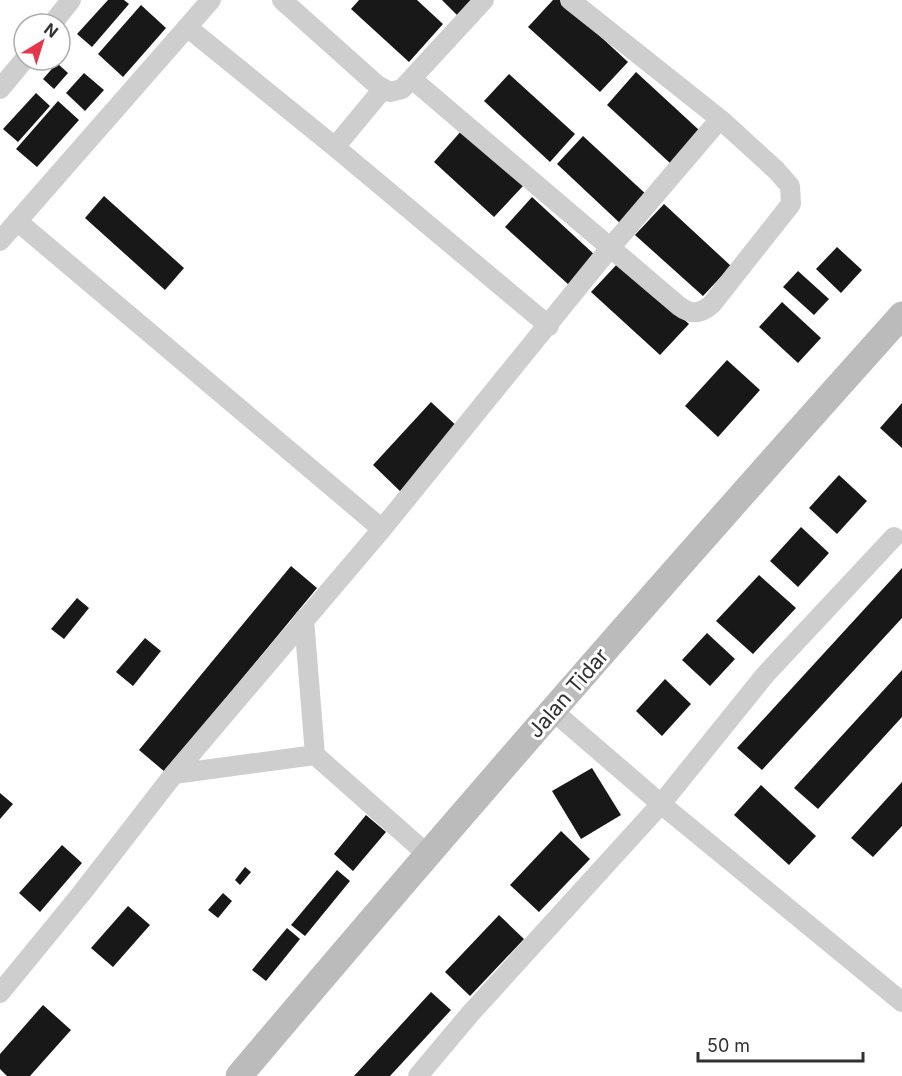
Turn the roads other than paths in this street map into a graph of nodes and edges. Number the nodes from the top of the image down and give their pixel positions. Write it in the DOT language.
graph roads {
  1 [pos="71,0"];
  2 [pos="211,0"];
  3 [pos="282,0"];
  4 [pos="484,0"];
  5 [pos="570,0"];
  6 [pos="62,12"];
  7 [pos="187,27"];
  8 [pos="14,72"];
  9 [pos="412,79"];
  10 [pos="0,89"];
  11 [pos="383,89"];
  12 [pos="720,119"];
  13 [pos="335,147"];
  14 [pos="17,221"];
  15 [pos="0,241"];
  16 [pos="610,248"];
  17 [pos="902,315"];
  18 [pos="549,326"];
  19 [pos="382,530"];
  20 [pos="894,537"];
  21 [pos="304,619"];
  22 [pos="553,711"];
  23 [pos="315,756"];
  24 [pos="174,774"];
  25 [pos="661,804"];
  26 [pos="427,854"];
  27 [pos="0,993"];
  28 [pos="902,1002"];
  29 [pos="238,1076"];
  30 [pos="418,1076"];
  1 -- 6 [label="street"];
  2 -- 7 [label="street"];
  3 -- 11 [label="street"];
  4 -- 9 [label="street"];
  5 -- 12 [label="street"];
  7 -- 13 [label="street"];
  7 -- 14 [label="street"];
  8 -- 10 [label="street"];
  9 -- 11 [label="street"];
  9 -- 16 [label="street"];
  11 -- 13 [label="street"];
  12 -- 16 [label="street"];
  12 -- 16 [label="street"];
  13 -- 18 [label="street"];
  14 -- 15 [label="street"];
  14 -- 19 [label="street"];
  16 -- 18 [label="street"];
  17 -- 22 [label="main road, Jalan Tidar"];
  18 -- 19 [label="street"];
  19 -- 21 [label="street"];
  20 -- 25 [label="street"];
  21 -- 23 [label="street"];
  21 -- 24 [label="street"];
  22 -- 25 [label="street"];
  22 -- 26 [label="main road, Jalan Tidar"];
  23 -- 24 [label="street"];
  23 -- 26 [label="street"];
  24 -- 27 [label="street"];
  25 -- 28 [label="street"];
  25 -- 30 [label="street"];
  26 -- 29 [label="main road, Jalan Tidar"];
}
